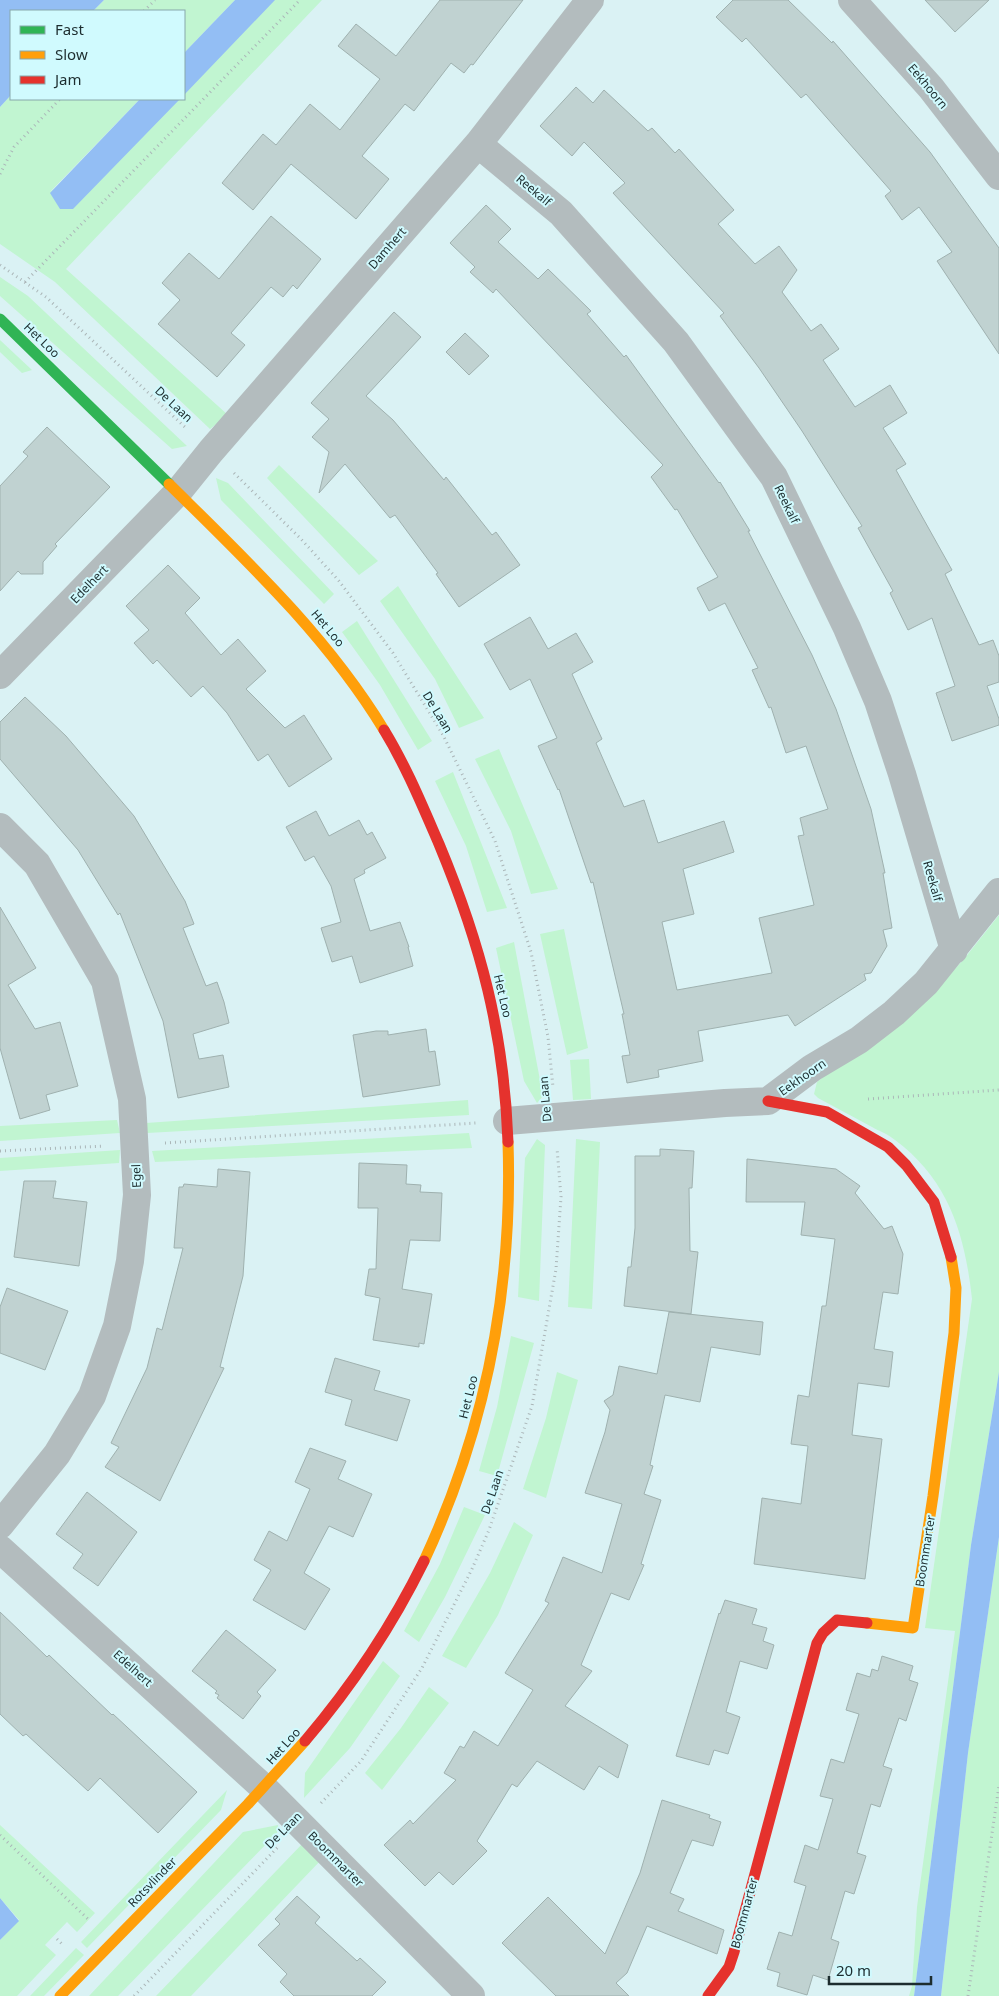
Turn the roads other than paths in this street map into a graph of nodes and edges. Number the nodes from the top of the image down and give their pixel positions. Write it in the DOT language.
graph roads {
  1 [pos="590,0"];
  2 [pos="852,0"];
  3 [pos="478,144"];
  4 [pos="999,176"];
  5 [pos="0,319"];
  6 [pos="178,492"];
  7 [pos="0,676"];
  8 [pos="0,827"];
  9 [pos="999,892"];
  10 [pos="954,950"];
  11 [pos="768,1101"];
  12 [pos="507,1121"];
  13 [pos="0,1526"];
  14 [pos="0,1549"];
  15 [pos="264,1788"];
  16 [pos="60,1996"];
  17 [pos="471,1996"];
  18 [pos="708,1996"];
  1 -- 3 [label="street, Damhert"];
  2 -- 4 [label="street, Eekhoorn"];
  3 -- 6 [label="street, Damhert"];
  3 -- 10 [label="street, Reekalf"];
  5 -- 6 [label="street, Het Loo"];
  6 -- 7 [label="street, Edelhert"];
  6 -- 12 [label="street, Het Loo"];
  8 -- 13 [label="street, Egel"];
  9 -- 10 [label="street, Eekhoorn"];
  10 -- 11 [label="street, Eekhoorn"];
  11 -- 12 [label="street, Eekhoorn"];
  11 -- 18 [label="street, Boommarter"];
  12 -- 15 [label="street, Het Loo"];
  14 -- 15 [label="street, Edelhert"];
  15 -- 16 [label="street, Rotsvlinder"];
  15 -- 17 [label="street, Boommarter"];
}
